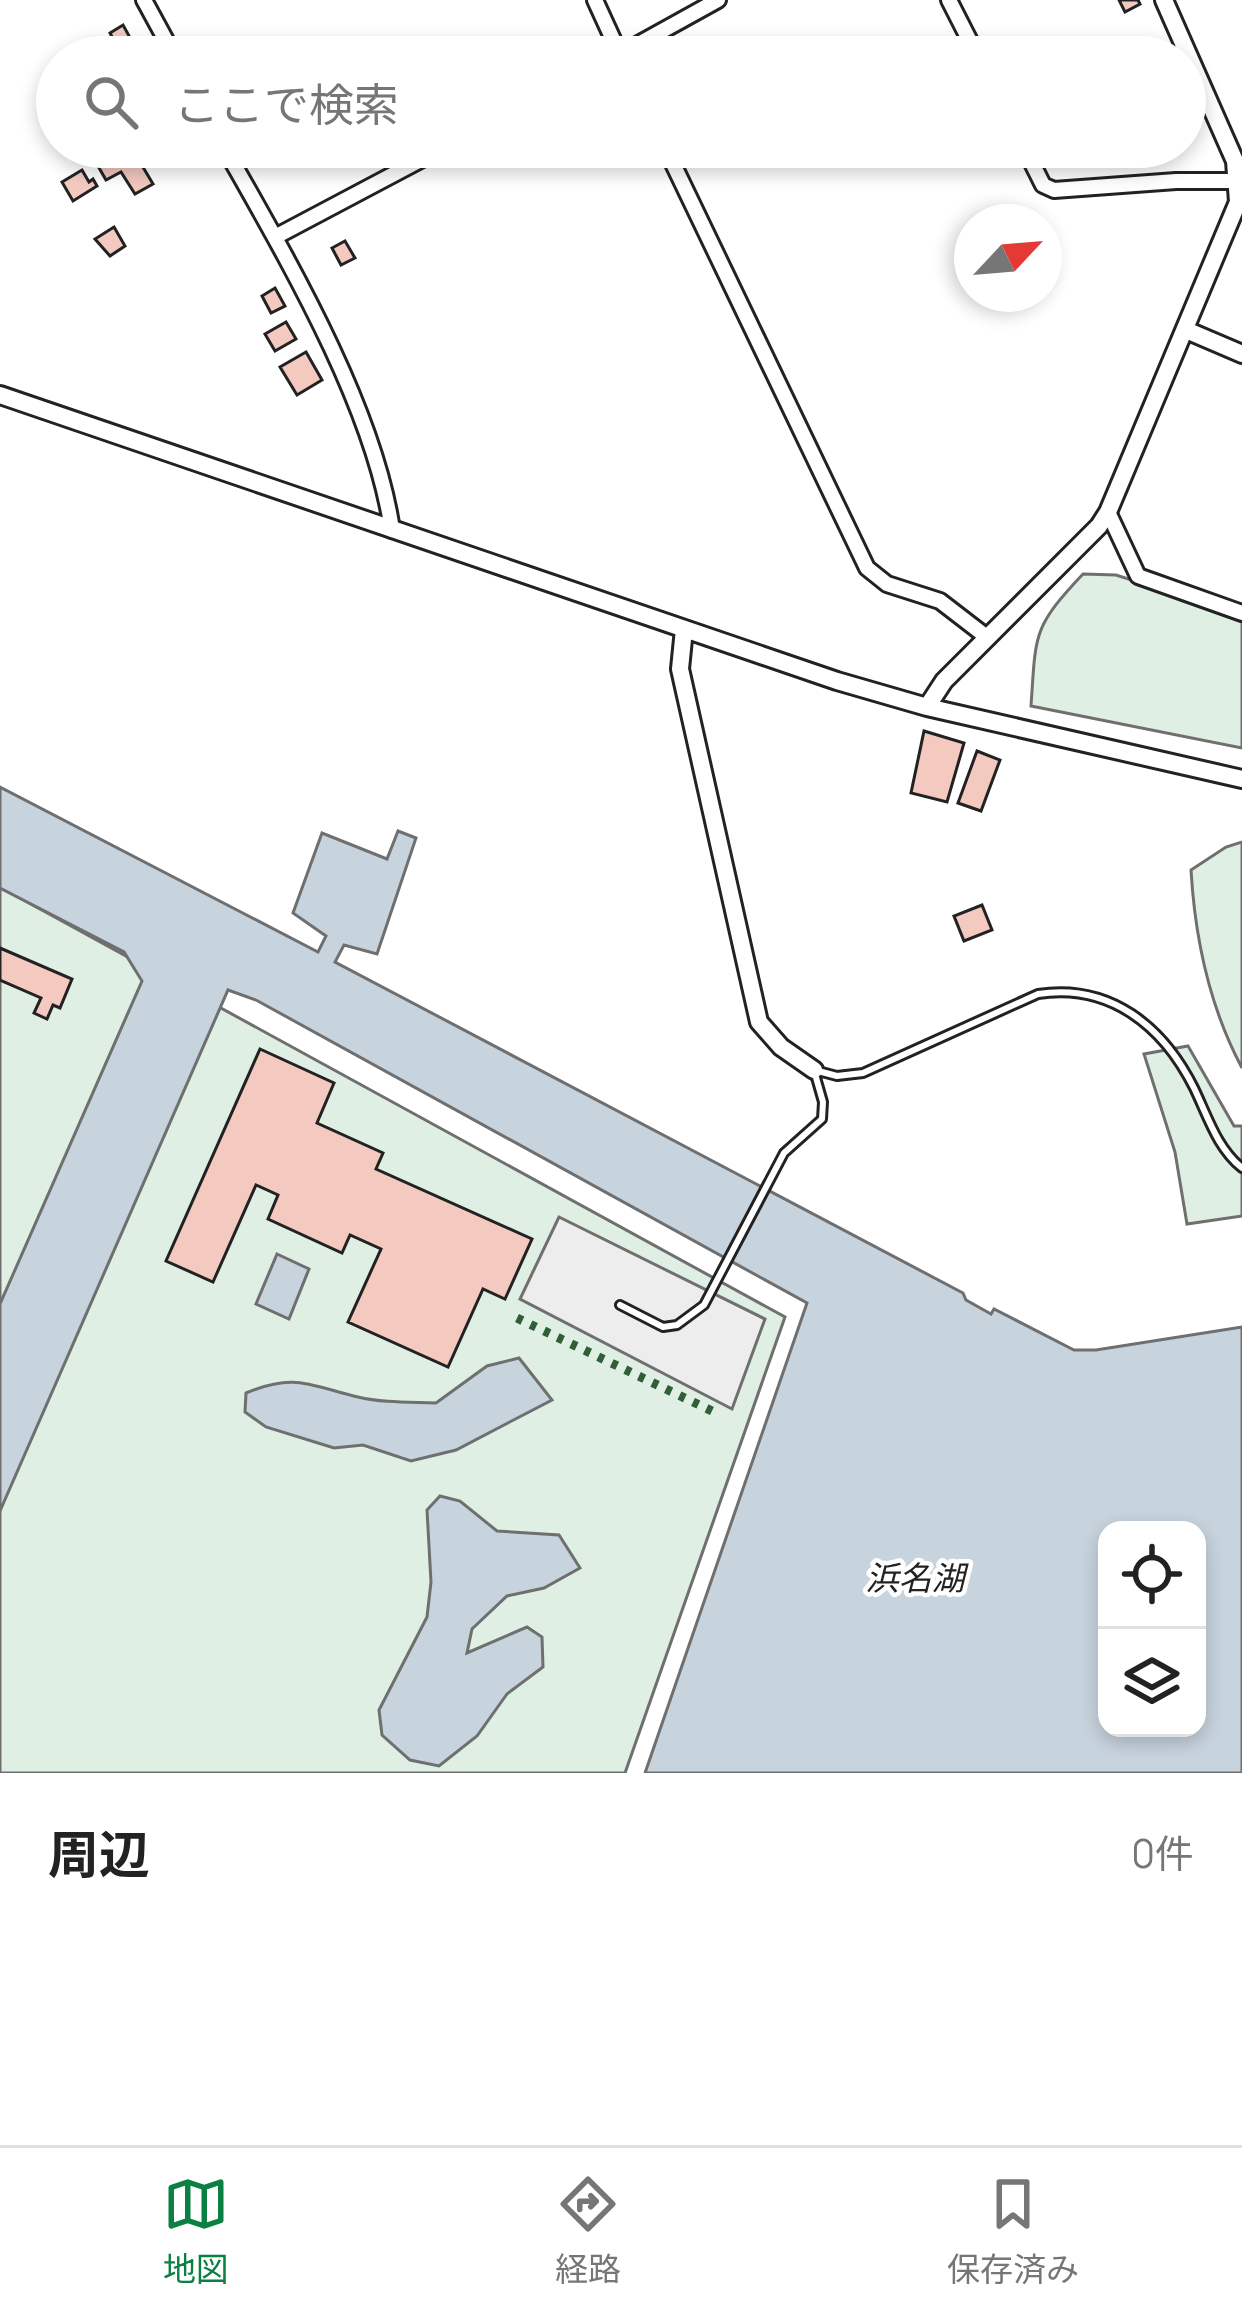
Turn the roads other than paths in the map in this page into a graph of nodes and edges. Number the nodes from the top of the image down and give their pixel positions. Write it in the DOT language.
graph roads {
  1 [pos="144,0"];
  2 [pos="595,0"];
  3 [pos="718,0"];
  4 [pos="950,0"];
  5 [pos="1164,0"];
  6 [pos="164,36"];
  7 [pos="610,36"];
  8 [pos="654,36"];
  9 [pos="968,36"];
  10 [pos="1180,36"];
  11 [pos="1206,95"];
  12 [pos="236,168"];
  13 [pos="405,168"];
  14 [pos="675,168"];
  15 [pos="1034,168"];
  16 [pos="1239,181"];
  17 [pos="275,237"];
  18 [pos="1186,330"];
  19 [pos="1242,354"];
  20 [pos="0,395"];
  21 [pos="1108,512"];
  22 [pos="392,530"];
  23 [pos="1242,614"];
  24 [pos="684,629"];
  25 [pos="988,638"];
  26 [pos="927,707"];
  27 [pos="1242,779"];
  28 [pos="814,1070"];
  29 [pos="1242,1168"];
  30 [pos="620,1305"];
  1 -- 6 [label="street"];
  2 -- 7 [label="street"];
  3 -- 8 [label="street"];
  4 -- 9 [label="street"];
  5 -- 10 [label="street"];
  11 -- 16 [label="street"];
  12 -- 17 [label="street"];
  13 -- 17 [label="street"];
  14 -- 25 [label="street"];
  15 -- 16 [label="street"];
  16 -- 18 [label="street"];
  17 -- 22 [label="street"];
  18 -- 19 [label="street"];
  18 -- 21 [label="street"];
  20 -- 22 [label="street"];
  21 -- 23 [label="street"];
  21 -- 25 [label="street"];
  22 -- 24 [label="street"];
  24 -- 26 [label="street"];
  24 -- 28 [label="street"];
  25 -- 26 [label="street"];
  26 -- 27 [label="street"];
  28 -- 29 [label="lane"];
  28 -- 30 [label="lane"];
}
